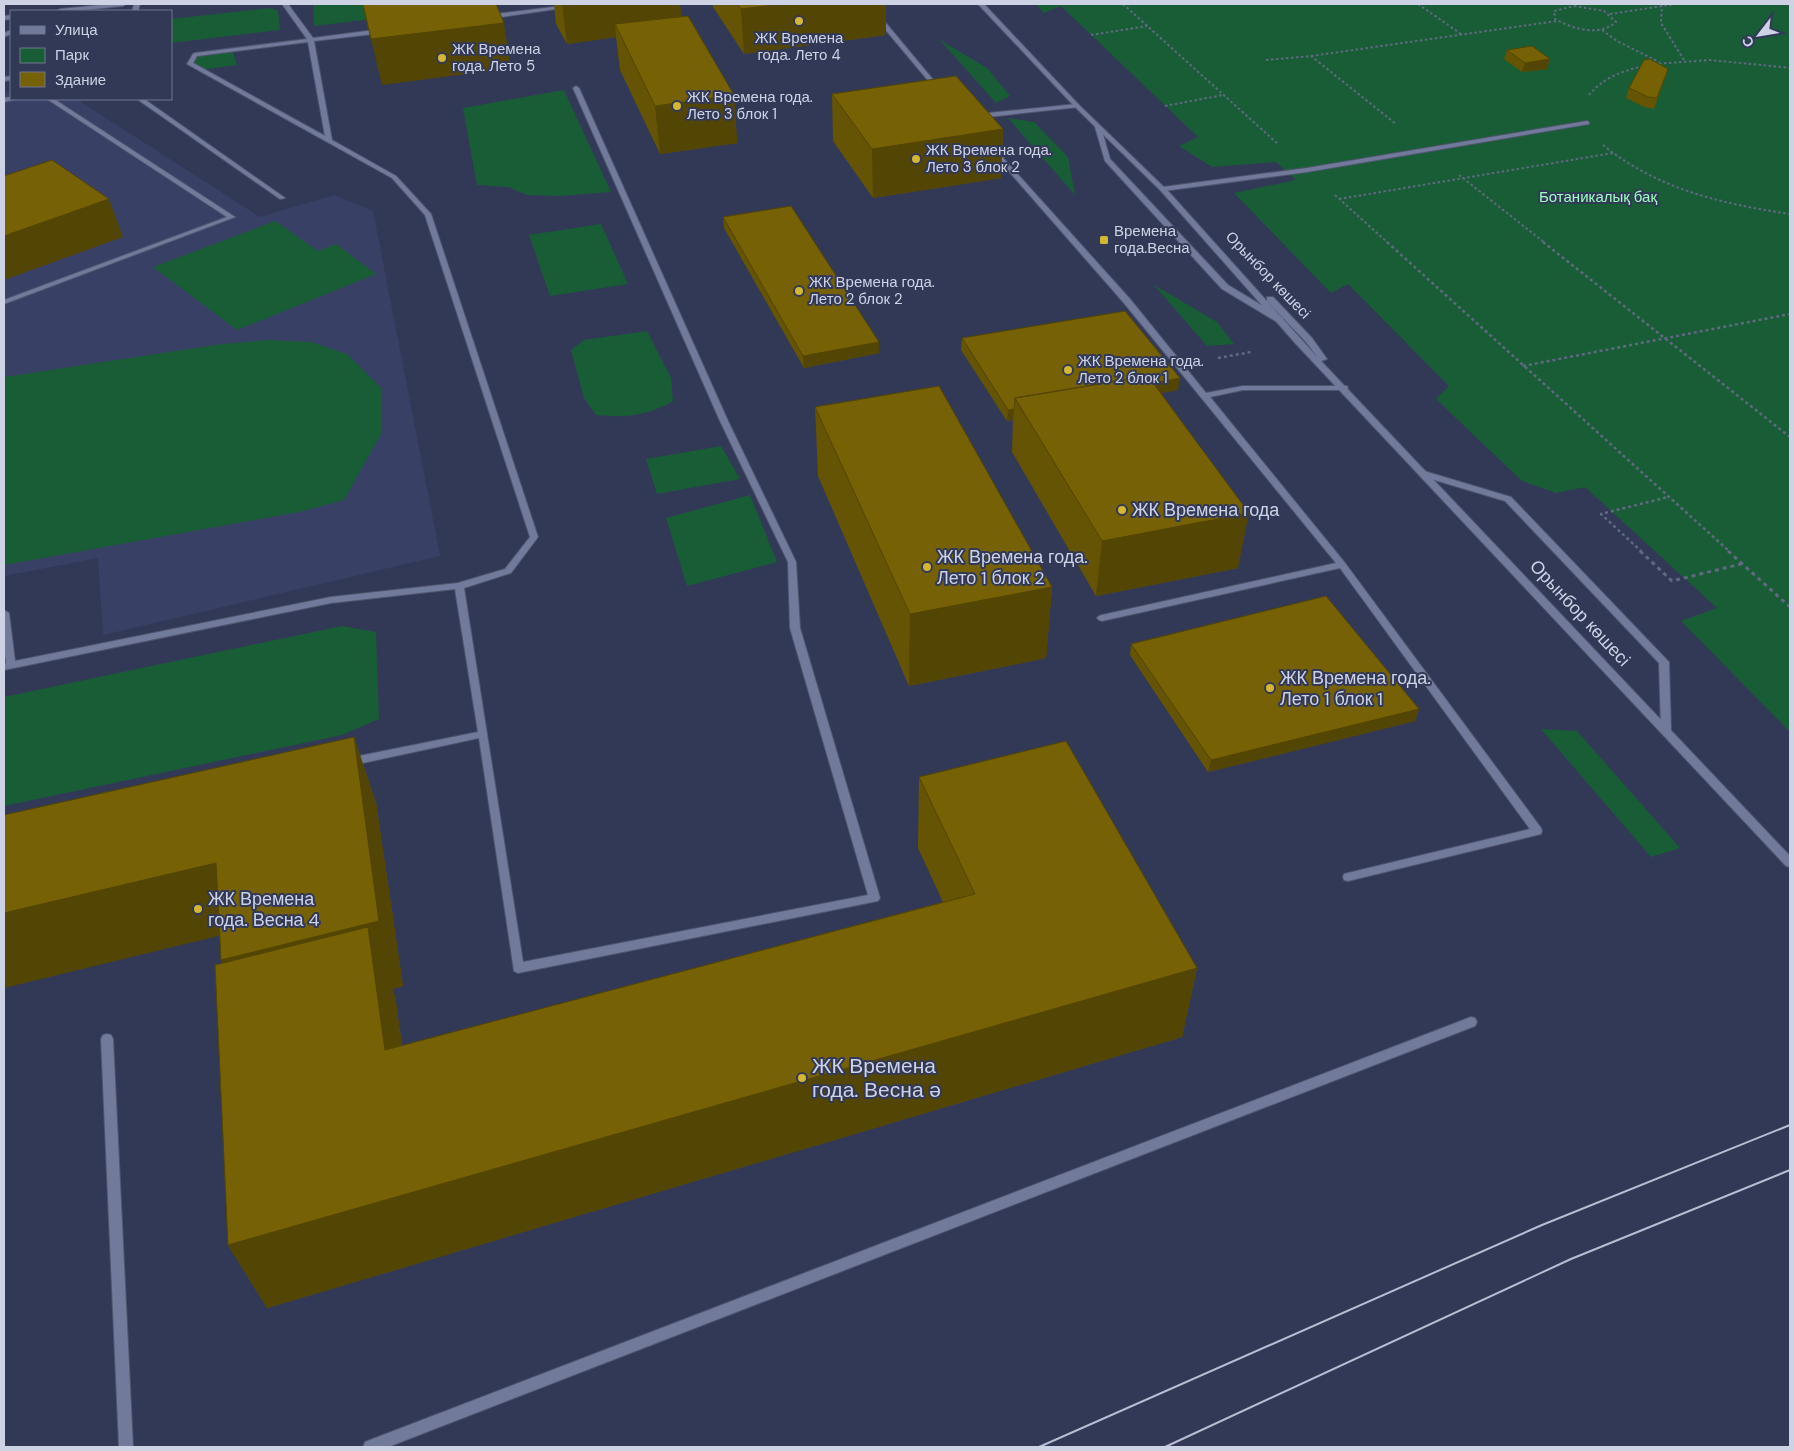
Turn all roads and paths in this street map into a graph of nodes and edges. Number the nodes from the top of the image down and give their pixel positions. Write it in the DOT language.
graph roads {
  1 [pos="123,4"];
  2 [pos="285,4"];
  3 [pos="524,4"];
  4 [pos="588,4"];
  5 [pos="867,4"];
  6 [pos="981,4"];
  7 [pos="1123,4"];
  8 [pos="1418,4"];
  9 [pos="1561,4"];
  10 [pos="1676,4"];
  11 [pos="1662,5"];
  12 [pos="1566,7"];
  13 [pos="74,10"];
  14 [pos="528,12"];
  15 [pos="1610,14"];
  16 [pos="479,18"];
  17 [pos="1557,20"];
  18 [pos="1148,26"];
  19 [pos="1601,29"];
  20 [pos="385,31"];
  21 [pos="1462,34"];
  22 [pos="1091,35"];
  23 [pos="311,40"];
  24 [pos="1311,56"];
  25 [pos="1266,60"];
  26 [pos="1684,60"];
  27 [pos="1660,63"];
  28 [pos="1652,64"];
  29 [pos="1645,65"];
  30 [pos="1790,68"];
  31 [pos="576,88"];
  32 [pos="941,93"];
  33 [pos="1224,95"];
  34 [pos="52,100"];
  35 [pos="141,100"];
  36 [pos="1077,106"];
  37 [pos="1165,106"];
  38 [pos="974,116"];
  39 [pos="1587,123"];
  40 [pos="1098,127"];
  41 [pos="329,141"];
  42 [pos="988,145"];
  43 [pos="1428,150"];
  44 [pos="1614,153"];
  45 [pos="1307,170"];
  46 [pos="1464,178"];
  47 [pos="1163,189"];
  48 [pos="282,198"];
  49 [pos="1339,199"];
  50 [pos="1790,214"];
  51 [pos="4,302"];
  52 [pos="1790,314"];
  53 [pos="1281,321"];
  54 [pos="1664,339"];
  55 [pos="1251,352"];
  56 [pos="1218,358"];
  57 [pos="1523,366"];
  58 [pos="1344,388"];
  59 [pos="1205,396"];
  60 [pos="1790,438"];
  61 [pos="1424,474"];
  62 [pos="1668,497"];
  63 [pos="1742,564"];
  64 [pos="1342,565"];
  65 [pos="459,586"];
  66 [pos="1790,607"];
  67 [pos="4,613"];
  68 [pos="1102,618"];
  69 [pos="7,666"];
  70 [pos="1666,730"];
  71 [pos="483,734"];
  72 [pos="336,765"];
  73 [pos="1790,863"];
  74 [pos="1348,877"];
  75 [pos="1471,1022"];
  76 [pos="108,1039"];
  77 [pos="126,1447"];
  78 [pos="370,1447"];
  1 -- 13 [label="street"];
  2 -- 23 [label="street"];
  3 -- 14 [label="street"];
  4 -- 14 [label="street"];
  5 -- 32 [label="street"];
  6 -- 36 [label="street, Орынбор көшесі"];
  7 -- 18 [label="path"];
  8 -- 21 [label="path"];
  9 -- 12 [label="path"];
  10 -- 11 [label="path"];
  11 -- 15 [label="path"];
  11 -- 26 [label="path"];
  12 -- 15 [label="path"];
  12 -- 17 [label="path"];
  14 -- 16 [label="street"];
  15 -- 19 [label="path"];
  17 -- 19 [label="path"];
  17 -- 21 [label="path"];
  18 -- 22 [label="path"];
  18 -- 33 [label="path"];
  19 -- 27 [label="path"];
  20 -- 23 [label="street"];
  21 -- 24 [label="path"];
  23 -- 41 [label="street"];
  23 -- 41 [label="street"];
  24 -- 25 [label="path"];
  24 -- 43 [label="path"];
  26 -- 27 [label="path"];
  26 -- 30 [label="path"];
  27 -- 28 [label="path"];
  29 -- 39 [label="path"];
  31 -- 71 [label="street"];
  33 -- 37 [label="path"];
  33 -- 45 [label="path"];
  34 -- 51 [label="street"];
  35 -- 48 [label="street"];
  36 -- 38 [label="street"];
  36 -- 40 [label="street, Орынбор көшесі"];
  39 -- 43 [label="street"];
  39 -- 44 [label="path"];
  40 -- 47 [label="street, Орынбор көшесі"];
  40 -- 53 [label="street"];
  41 -- 65 [label="street"];
  42 -- 59 [label="street"];
  43 -- 45 [label="street"];
  43 -- 46 [label="path"];
  44 -- 46 [label="path"];
  44 -- 50 [label="path"];
  45 -- 47 [label="street"];
  45 -- 49 [label="path"];
  46 -- 49 [label="path"];
  46 -- 54 [label="path"];
  47 -- 53 [label="street, Орынбор көшесі"];
  47 -- 58 [label="street, Орынбор көшесі"];
  49 -- 57 [label="path"];
  52 -- 54 [label="path"];
  53 -- 58 [label="street, Орынбор көшесі"];
  54 -- 57 [label="path"];
  54 -- 60 [label="path"];
  55 -- 56 [label="path"];
  57 -- 62 [label="path"];
  58 -- 59 [label="street"];
  58 -- 61 [label="street, Орынбор көшесі"];
  59 -- 64 [label="street"];
  61 -- 70 [label="street, Орынбор көшесі"];
  61 -- 70 [label="street"];
  62 -- 63 [label="path"];
  62 -- 63 [label="path"];
  63 -- 66 [label="path"];
  64 -- 68 [label="street"];
  64 -- 74 [label="street"];
  65 -- 69 [label="street"];
  65 -- 71 [label="street"];
  67 -- 69 [label="street"];
  70 -- 73 [label="street, Орынбор көшесі"];
  71 -- 72 [label="street"];
  75 -- 78 [label="street"];
  76 -- 77 [label="street"];
}
